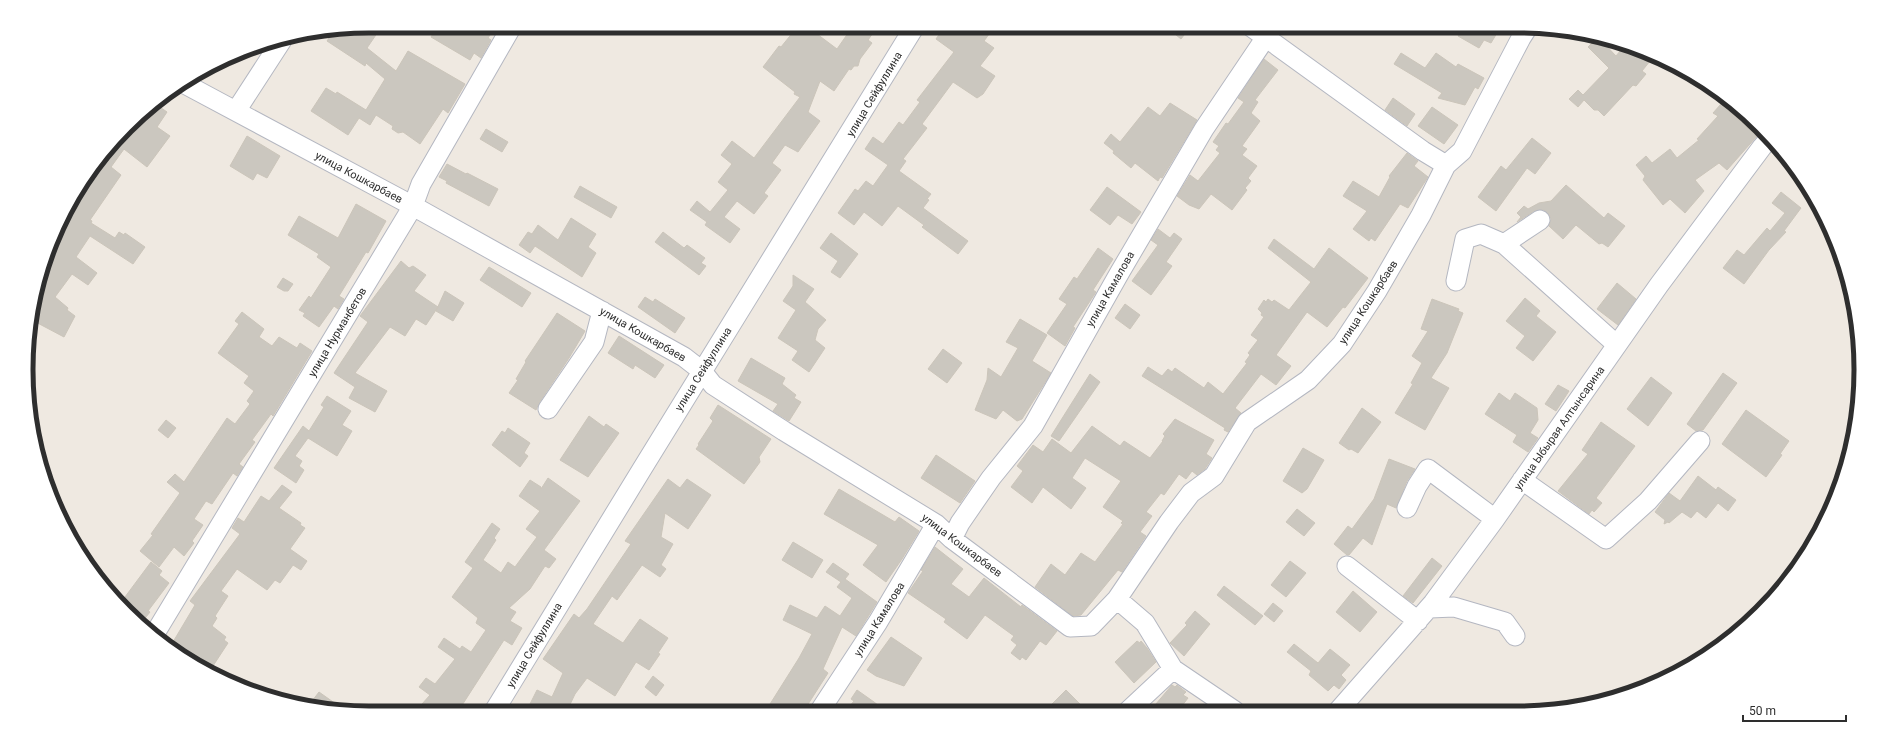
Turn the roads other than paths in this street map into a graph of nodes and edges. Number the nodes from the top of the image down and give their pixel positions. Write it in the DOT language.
graph roads {
  1 [pos="508,33"];
  2 [pos="912,33"];
  3 [pos="1260,33"];
  4 [pos="1524,33"];
  5 [pos="1266,37"];
  6 [pos="279,45"];
  7 [pos="189,86"];
  8 [pos="236,111"];
  9 [pos="1765,143"];
  10 [pos="1446,165"];
  11 [pos="413,206"];
  12 [pos="1540,220"];
  13 [pos="1504,244"];
  14 [pos="1456,281"];
  15 [pos="602,312"];
  16 [pos="1617,345"];
  17 [pos="702,371"];
  18 [pos="548,409"];
  19 [pos="1700,441"];
  20 [pos="1522,480"];
  21 [pos="1407,508"];
  22 [pos="1495,518"];
  23 [pos="936,524"];
  24 [pos="952,539"];
  25 [pos="1347,566"];
  26 [pos="1117,599"];
  27 [pos="1424,614"];
  28 [pos="157,630"];
  29 [pos="1515,636"];
  30 [pos="1173,669"];
  31 [pos="497,706"];
  32 [pos="823,706"];
  33 [pos="1133,706"];
  34 [pos="1228,706"];
  35 [pos="1342,706"];
  1 -- 11 [label="street, улица Нурманбетов"];
  2 -- 17 [label="street, улица Сейфуллина"];
  3 -- 5 [label="street"];
  4 -- 10 [label="street, улица Кошкарбаев"];
  5 -- 10 [label="street"];
  5 -- 24 [label="street, улица Камалова"];
  6 -- 8 [label="street"];
  7 -- 8 [label="street, улица Кошкарбаев"];
  8 -- 11 [label="street, улица Кошкарбаев"];
  9 -- 16 [label="street, улица Ыбырая Алтынсарина"];
  10 -- 26 [label="street, улица Кошкарбаев"];
  11 -- 15 [label="street, улица Кошкарбаев"];
  11 -- 28 [label="street, улица Нурманбетов"];
  12 -- 13 [label="street"];
  13 -- 14 [label="street"];
  13 -- 16 [label="street"];
  15 -- 17 [label="street, улица Кошкарбаев"];
  15 -- 18 [label="street"];
  16 -- 20 [label="street, улица Ыбырая Алтынсарина"];
  17 -- 23 [label="street, улица Кошкарбаев"];
  17 -- 31 [label="street, улица Сейфуллина"];
  19 -- 20 [label="street"];
  20 -- 22 [label="street, улица Ыбырая Алтынсарина"];
  21 -- 22 [label="street"];
  22 -- 27 [label="street, улица Ыбырая Алтынсарина"];
  23 -- 24 [label="street, улица Кошкарбаев"];
  23 -- 32 [label="street, улица Камалова"];
  24 -- 26 [label="street, улица Кошкарбаев"];
  25 -- 27 [label="street"];
  26 -- 30 [label="street"];
  27 -- 29 [label="street"];
  27 -- 35 [label="street, улица Ыбырая Алтынсарина"];
  30 -- 33 [label="street"];
  30 -- 34 [label="street"];
}
